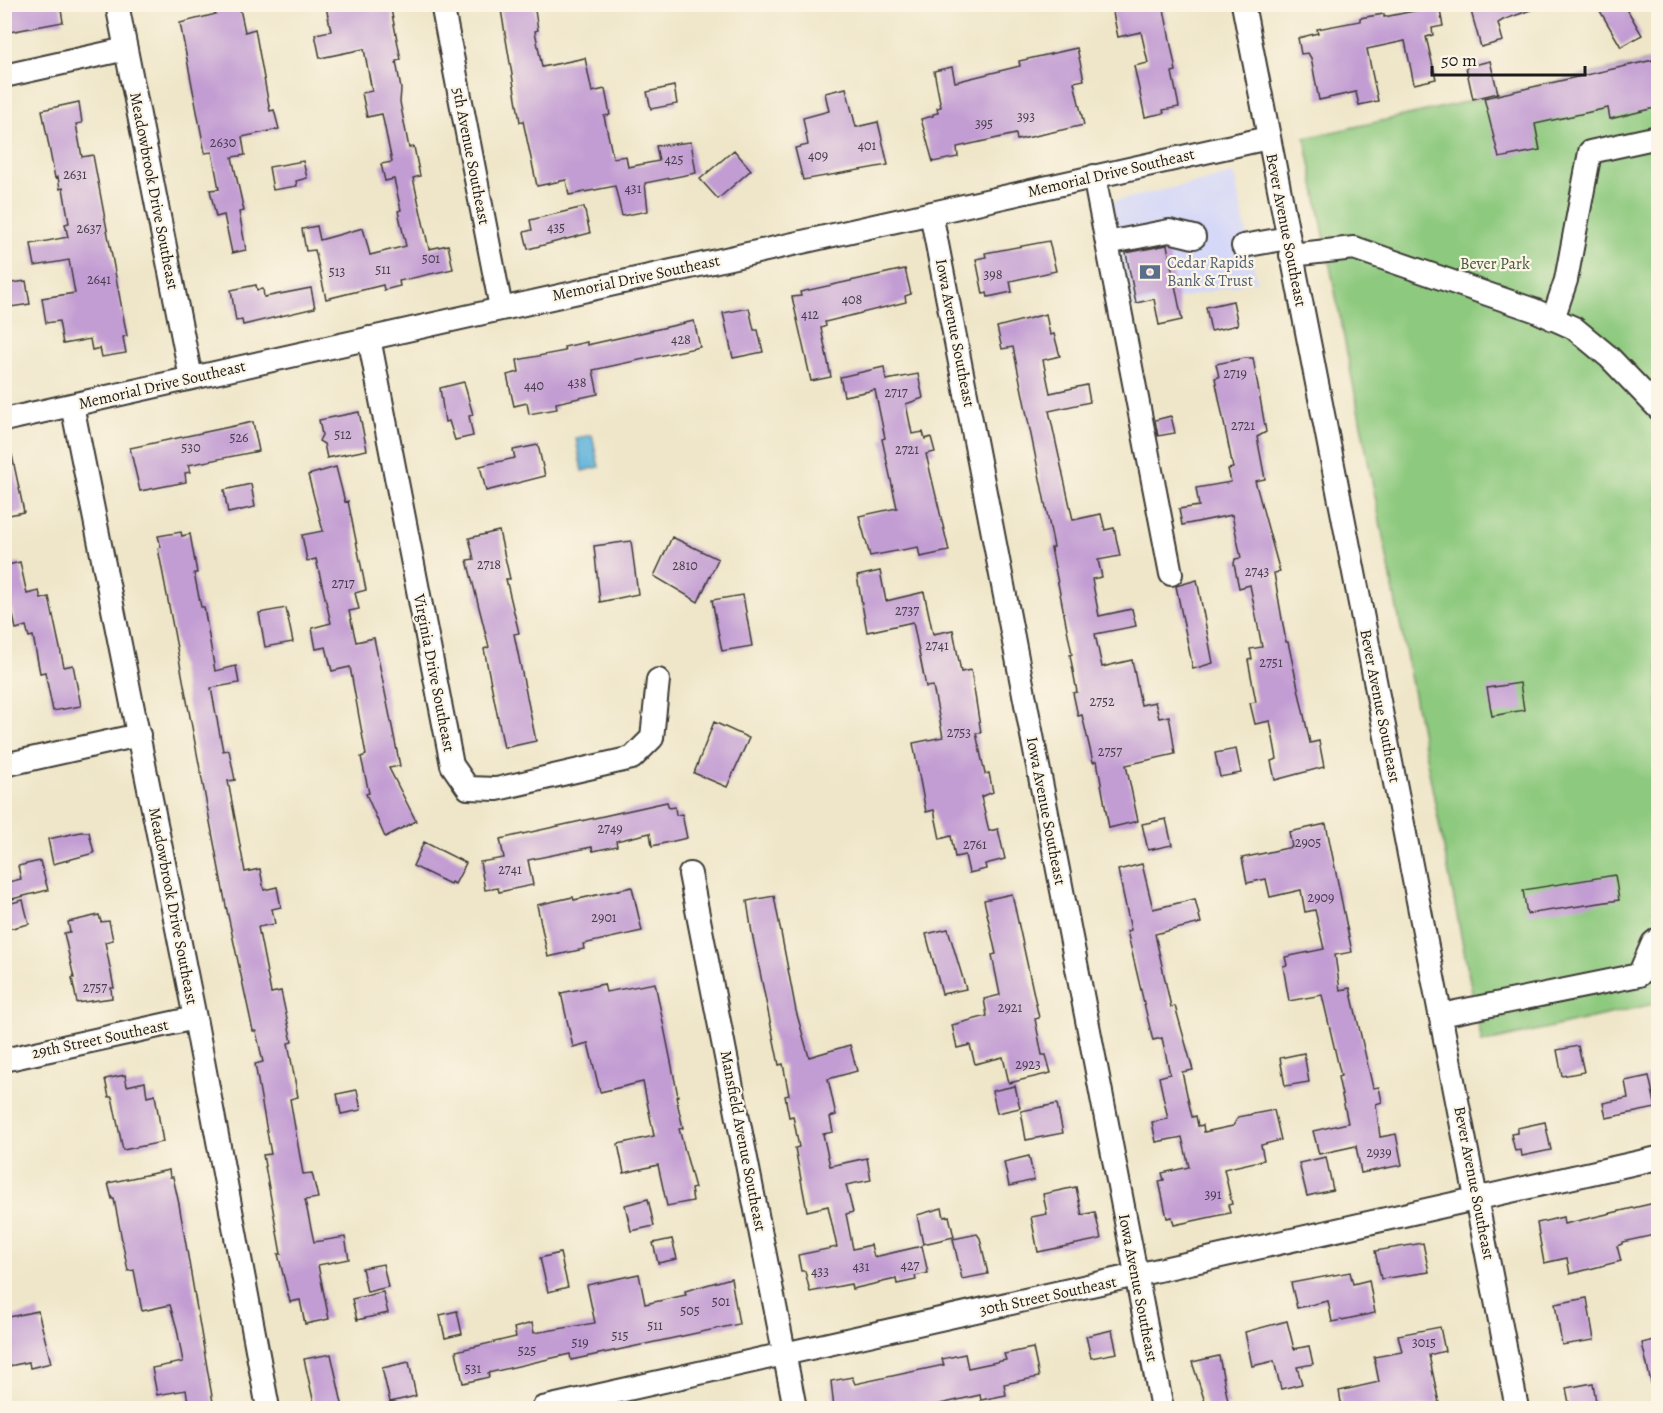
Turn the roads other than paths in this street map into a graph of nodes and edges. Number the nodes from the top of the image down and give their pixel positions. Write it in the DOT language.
graph roads {
  1 [pos="117,4"];
  2 [pos="442,4"];
  3 [pos="1243,4"];
  4 [pos="126,49"];
  5 [pos="4,76"];
  6 [pos="1659,137"];
  7 [pos="1269,138"];
  8 [pos="1094,176"];
  9 [pos="932,213"];
  10 [pos="1194,237"];
  11 [pos="1107,243"];
  12 [pos="1243,246"];
  13 [pos="1290,247"];
  14 [pos="501,308"];
  15 [pos="1553,319"];
  16 [pos="369,338"];
  17 [pos="191,378"];
  18 [pos="72,405"];
  19 [pos="1659,408"];
  20 [pos="4,420"];
  21 [pos="1170,574"];
  22 [pos="658,680"];
  23 [pos="139,735"];
  24 [pos="4,765"];
  25 [pos="690,874"];
  26 [pos="1659,939"];
  27 [pos="1441,1015"];
  28 [pos="195,1018"];
  29 [pos="4,1060"];
  30 [pos="1659,1158"];
  31 [pos="1477,1199"];
  32 [pos="1136,1277"];
  33 [pos="784,1353"];
  34 [pos="268,1408"];
  35 [pos="543,1408"];
  36 [pos="795,1408"];
  37 [pos="1162,1408"];
  38 [pos="1517,1408"];
  1 -- 4 [label="street, Meadowbrook Drive Southeast"];
  2 -- 14 [label="street, 5th Avenue Southeast"];
  3 -- 7 [label="street, Bever Avenue Southeast"];
  4 -- 5 [label="street"];
  4 -- 17 [label="street, Meadowbrook Drive Southeast"];
  6 -- 15 [label="street"];
  7 -- 8 [label="street, Memorial Drive Southeast"];
  7 -- 13 [label="street, Bever Avenue Southeast"];
  8 -- 9 [label="street, Memorial Drive Southeast"];
  8 -- 11 [label="street"];
  9 -- 14 [label="street, Memorial Drive Southeast"];
  9 -- 32 [label="street, Iowa Avenue Southeast"];
  10 -- 11 [label="street"];
  11 -- 21 [label="street"];
  12 -- 13 [label="street"];
  13 -- 15 [label="street"];
  13 -- 27 [label="street, Bever Avenue Southeast"];
  14 -- 16 [label="street, Memorial Drive Southeast"];
  15 -- 19 [label="street"];
  16 -- 17 [label="street, Memorial Drive Southeast"];
  16 -- 22 [label="street, Virginia Drive Southeast"];
  17 -- 18 [label="street, Memorial Drive Southeast"];
  18 -- 20 [label="street, Memorial Drive Southeast"];
  18 -- 23 [label="street, Meadowbrook Drive Southeast"];
  23 -- 24 [label="street"];
  23 -- 28 [label="street, Meadowbrook Drive Southeast"];
  25 -- 33 [label="street, Mansfield Avenue Southeast"];
  26 -- 27 [label="street"];
  27 -- 31 [label="street, Bever Avenue Southeast"];
  28 -- 29 [label="street, 29th Street Southeast"];
  28 -- 34 [label="street, Meadowbrook Drive Southeast"];
  30 -- 31 [label="street, 30th Street Southeast"];
  31 -- 32 [label="street, 30th Street Southeast"];
  31 -- 38 [label="street, Bever Avenue Southeast"];
  32 -- 33 [label="street, 30th Street Southeast"];
  32 -- 37 [label="street, Iowa Avenue Southeast"];
  33 -- 35 [label="street, 30th Street Southeast"];
  33 -- 36 [label="street, Mansfield Avenue Southeast"];
}
